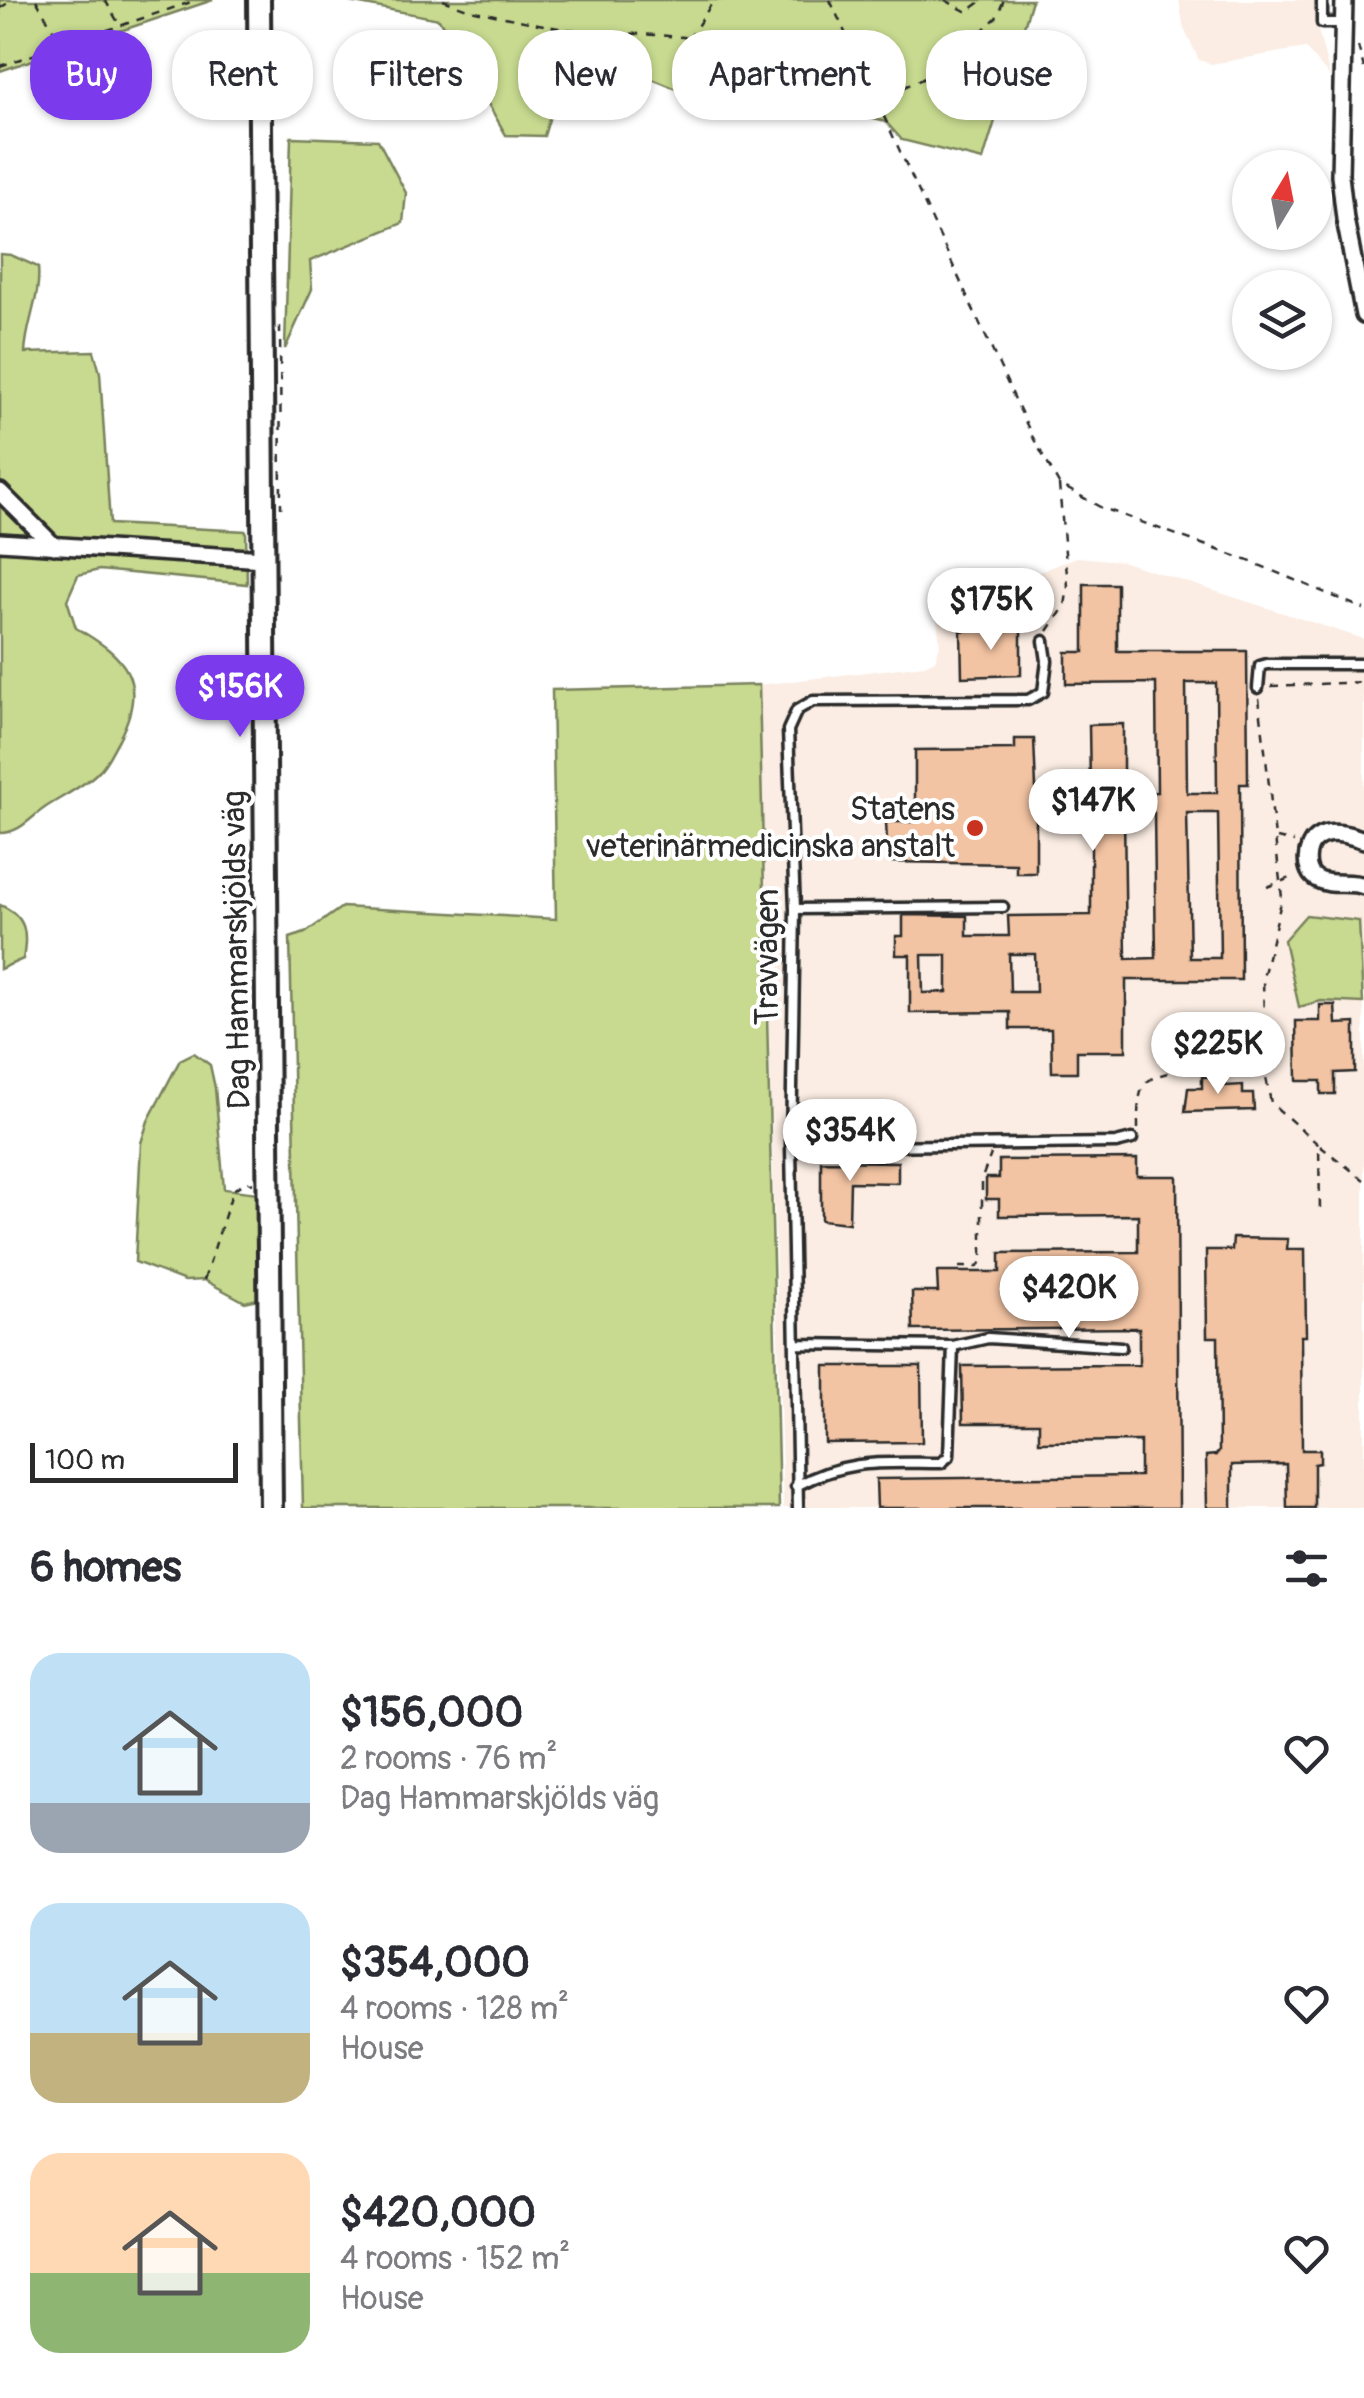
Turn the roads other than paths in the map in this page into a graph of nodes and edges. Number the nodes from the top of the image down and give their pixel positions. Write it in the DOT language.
graph roads {
  1 [pos="259,0"];
  2 [pos="1322,0"];
  3 [pos="1344,0"];
  4 [pos="1344,23"];
  5 [pos="1364,314"];
  6 [pos="0,492"];
  7 [pos="0,542"];
  8 [pos="54,546"];
  9 [pos="264,559"];
  10 [pos="1044,641"];
  11 [pos="1364,664"];
  12 [pos="1258,688"];
  13 [pos="1364,840"];
  14 [pos="1364,886"];
  15 [pos="1003,907"];
  16 [pos="795,908"];
  17 [pos="1132,1139"];
  18 [pos="791,1147"];
  19 [pos="794,1344"];
  20 [pos="953,1346"];
  21 [pos="1122,1347"];
  22 [pos="796,1486"];
  23 [pos="272,1508"];
  24 [pos="798,1508"];
  1 -- 9 [label="main road, Dag Hammarskjölds väg"];
  2 -- 4 [label="lane"];
  3 -- 4 [label="street"];
  4 -- 5 [label="street"];
  6 -- 8 [label="street"];
  7 -- 8 [label="street"];
  8 -- 9 [label="street"];
  9 -- 23 [label="main road, Dag Hammarskjölds väg"];
  10 -- 16 [label="lane, Travvägen"];
  11 -- 12 [label="lane"];
  13 -- 14 [label="street"];
  15 -- 16 [label="lane"];
  16 -- 18 [label="lane, Travvägen"];
  17 -- 18 [label="lane"];
  18 -- 19 [label="lane, Travvägen"];
  19 -- 20 [label="lane"];
  19 -- 22 [label="lane, Travvägen"];
  20 -- 21 [label="lane"];
  20 -- 22 [label="lane"];
  22 -- 24 [label="lane, Travvägen"];
}
